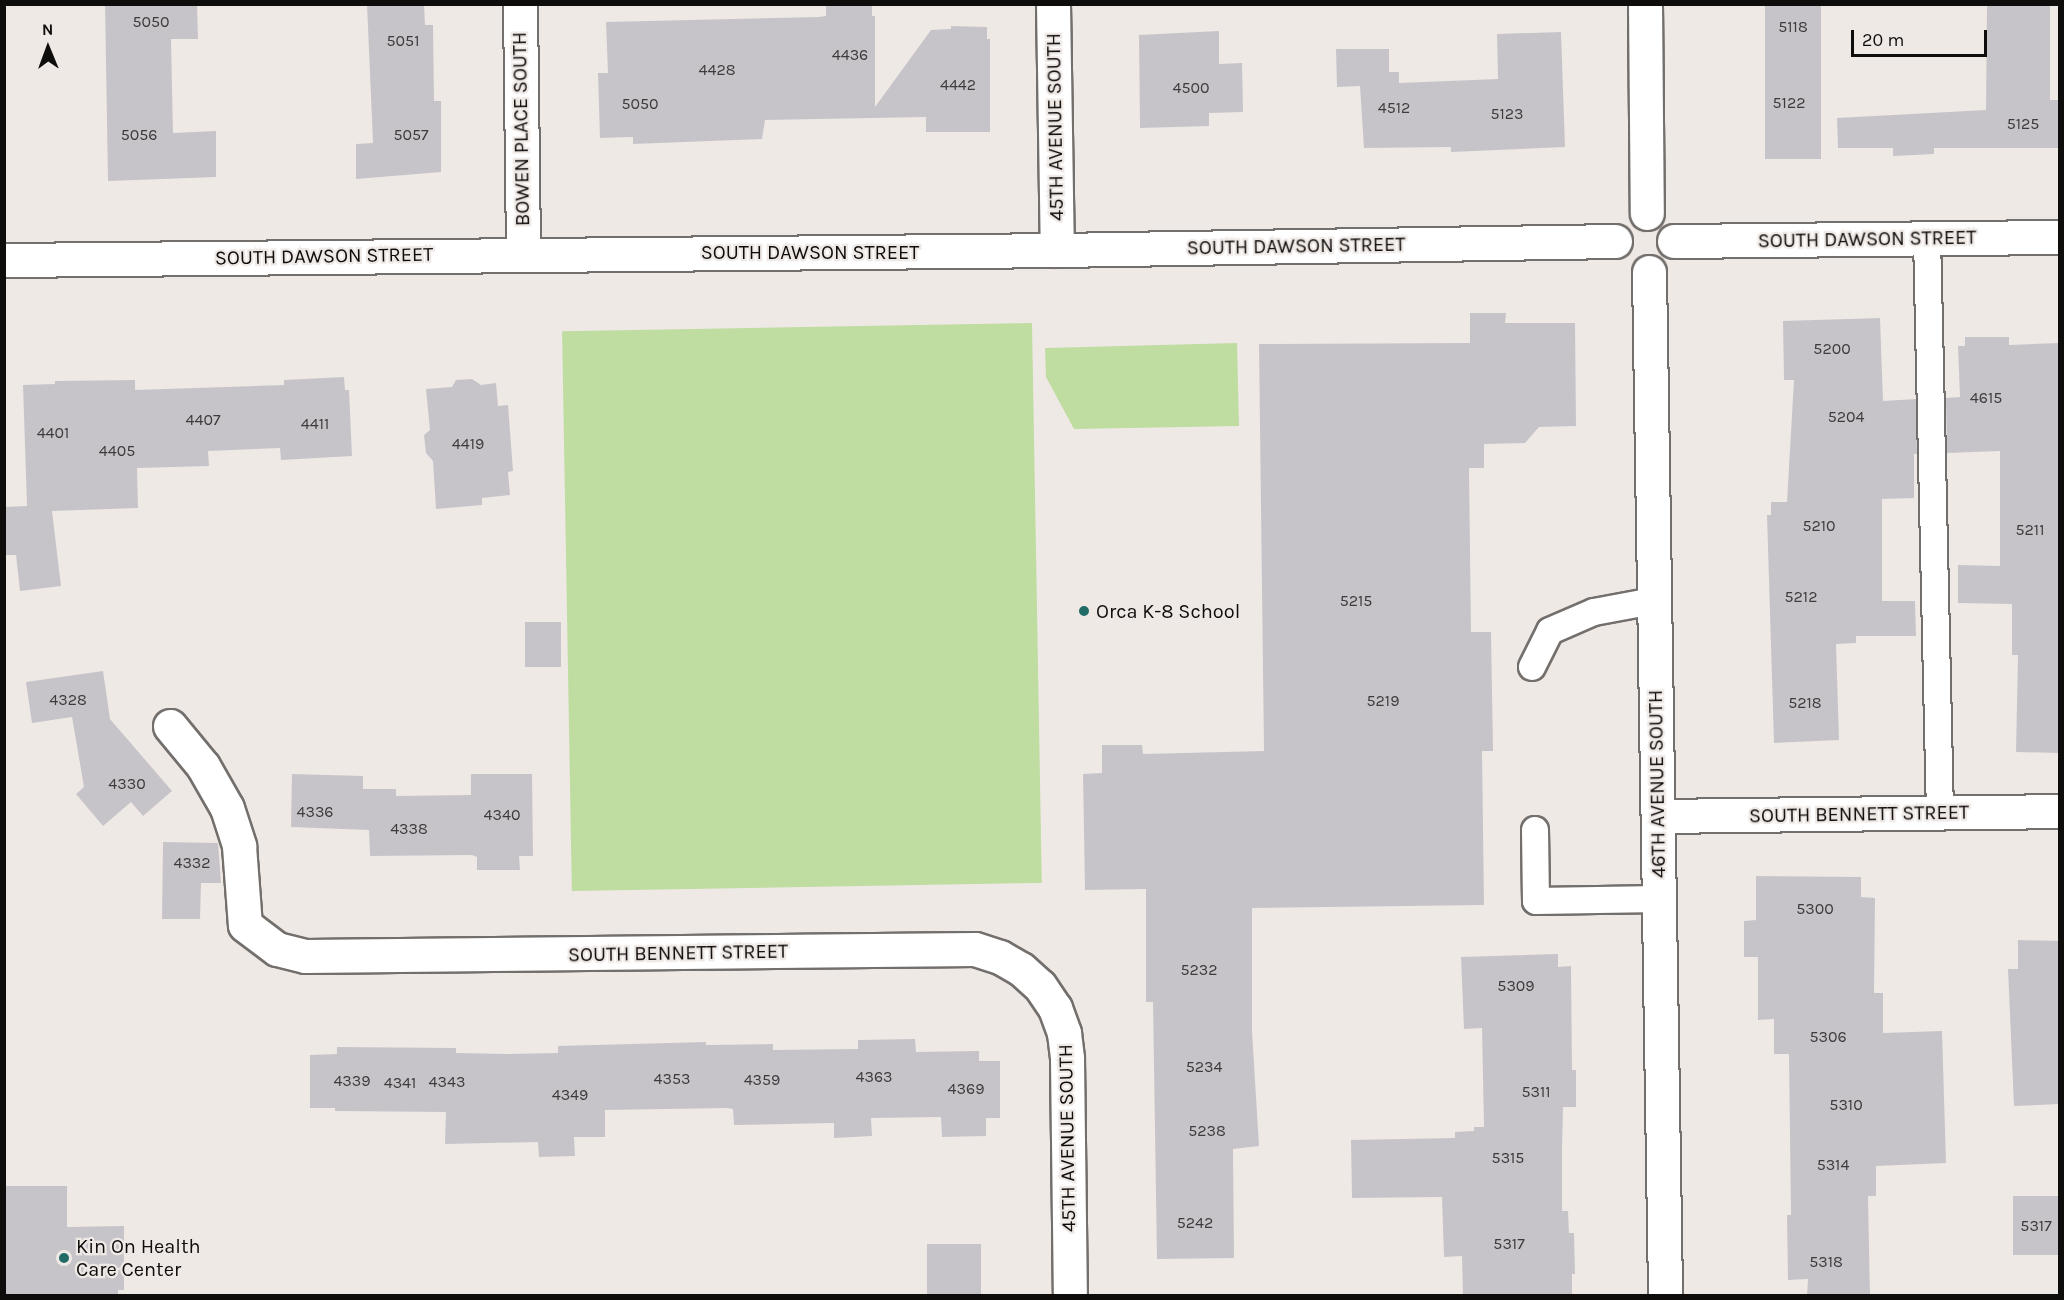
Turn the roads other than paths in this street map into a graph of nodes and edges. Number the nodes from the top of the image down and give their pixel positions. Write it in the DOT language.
graph roads {
  1 [pos="520,4"];
  2 [pos="1053,4"];
  3 [pos="1645,4"];
  4 [pos="1647,213"];
  5 [pos="1927,237"];
  6 [pos="2060,237"];
  7 [pos="1615,241"];
  8 [pos="1674,241"];
  9 [pos="1057,250"];
  10 [pos="523,254"];
  11 [pos="4,260"];
  12 [pos="1649,272"];
  13 [pos="1653,601"];
  14 [pos="1532,667"];
  15 [pos="170,726"];
  16 [pos="2060,811"];
  17 [pos="1940,813"];
  18 [pos="1658,816"];
  19 [pos="1535,830"];
  20 [pos="1660,898"];
  21 [pos="1040,986"];
  22 [pos="1070,1296"];
  23 [pos="1665,1296"];
  1 -- 10 [label="street, BOWEN PLACE SOUTH"];
  2 -- 9 [label="street, 45TH AVENUE SOUTH"];
  3 -- 4 [label="street"];
  4 -- 7 [label="street"];
  4 -- 8 [label="street"];
  5 -- 6 [label="street, SOUTH DAWSON STREET"];
  5 -- 8 [label="street, SOUTH DAWSON STREET"];
  5 -- 17 [label="lane"];
  7 -- 9 [label="street, SOUTH DAWSON STREET"];
  7 -- 12 [label="street"];
  8 -- 12 [label="street"];
  9 -- 10 [label="street, SOUTH DAWSON STREET"];
  10 -- 11 [label="street, SOUTH DAWSON STREET"];
  12 -- 13 [label="street, 46TH AVENUE SOUTH"];
  13 -- 14 [label="lane"];
  13 -- 18 [label="street, 46TH AVENUE SOUTH"];
  15 -- 21 [label="street, SOUTH BENNETT STREET"];
  16 -- 17 [label="street, SOUTH BENNETT STREET"];
  17 -- 18 [label="street, SOUTH BENNETT STREET"];
  18 -- 20 [label="street, 46TH AVENUE SOUTH"];
  19 -- 20 [label="lane"];
  20 -- 23 [label="street, 46TH AVENUE SOUTH"];
  21 -- 22 [label="street, 45TH AVENUE SOUTH"];
}
